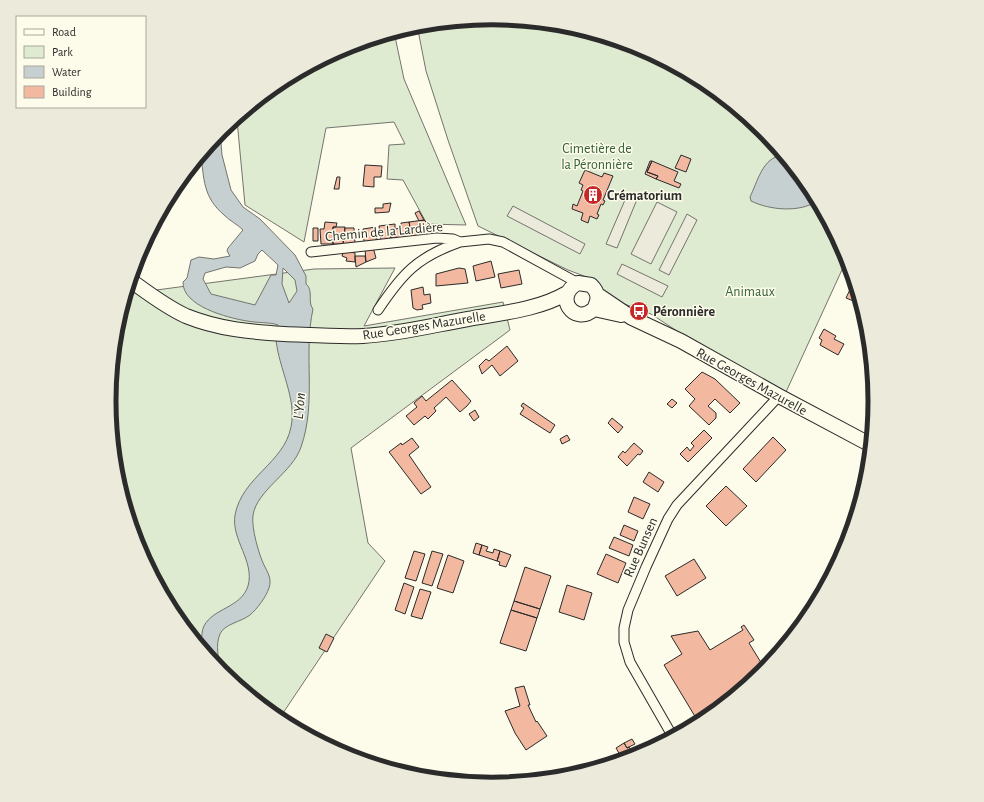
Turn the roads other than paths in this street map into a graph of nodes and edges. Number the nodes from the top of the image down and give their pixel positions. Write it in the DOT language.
graph roads {
  1 [pos="460,242"];
  2 [pos="311,252"];
  3 [pos="135,283"];
  4 [pos="571,288"];
  5 [pos="598,295"];
  6 [pos="530,308"];
  7 [pos="569,308"];
  8 [pos="594,309"];
  9 [pos="378,310"];
  10 [pos="632,318"];
  11 [pos="778,396"];
  12 [pos="866,442"];
  13 [pos="669,732"];
  1 -- 2 [label="street, Chemin de la Lardière"];
  1 -- 4 [label="street, Chemin de la Lardière"];
  1 -- 9 [label="street, Chemin de la Lardière"];
  3 -- 6 [label="main road, Rue Georges Mazurelle"];
  4 -- 5 [label="main road"];
  4 -- 6 [label="main road"];
  4 -- 7 [label="main road"];
  5 -- 8 [label="main road"];
  5 -- 10 [label="main road"];
  6 -- 7 [label="main road"];
  7 -- 8 [label="main road"];
  8 -- 10 [label="main road"];
  10 -- 11 [label="main road, Rue Georges Mazurelle"];
  11 -- 12 [label="main road, Rue Georges Mazurelle"];
  11 -- 13 [label="street, Rue Bunsen"];
}
